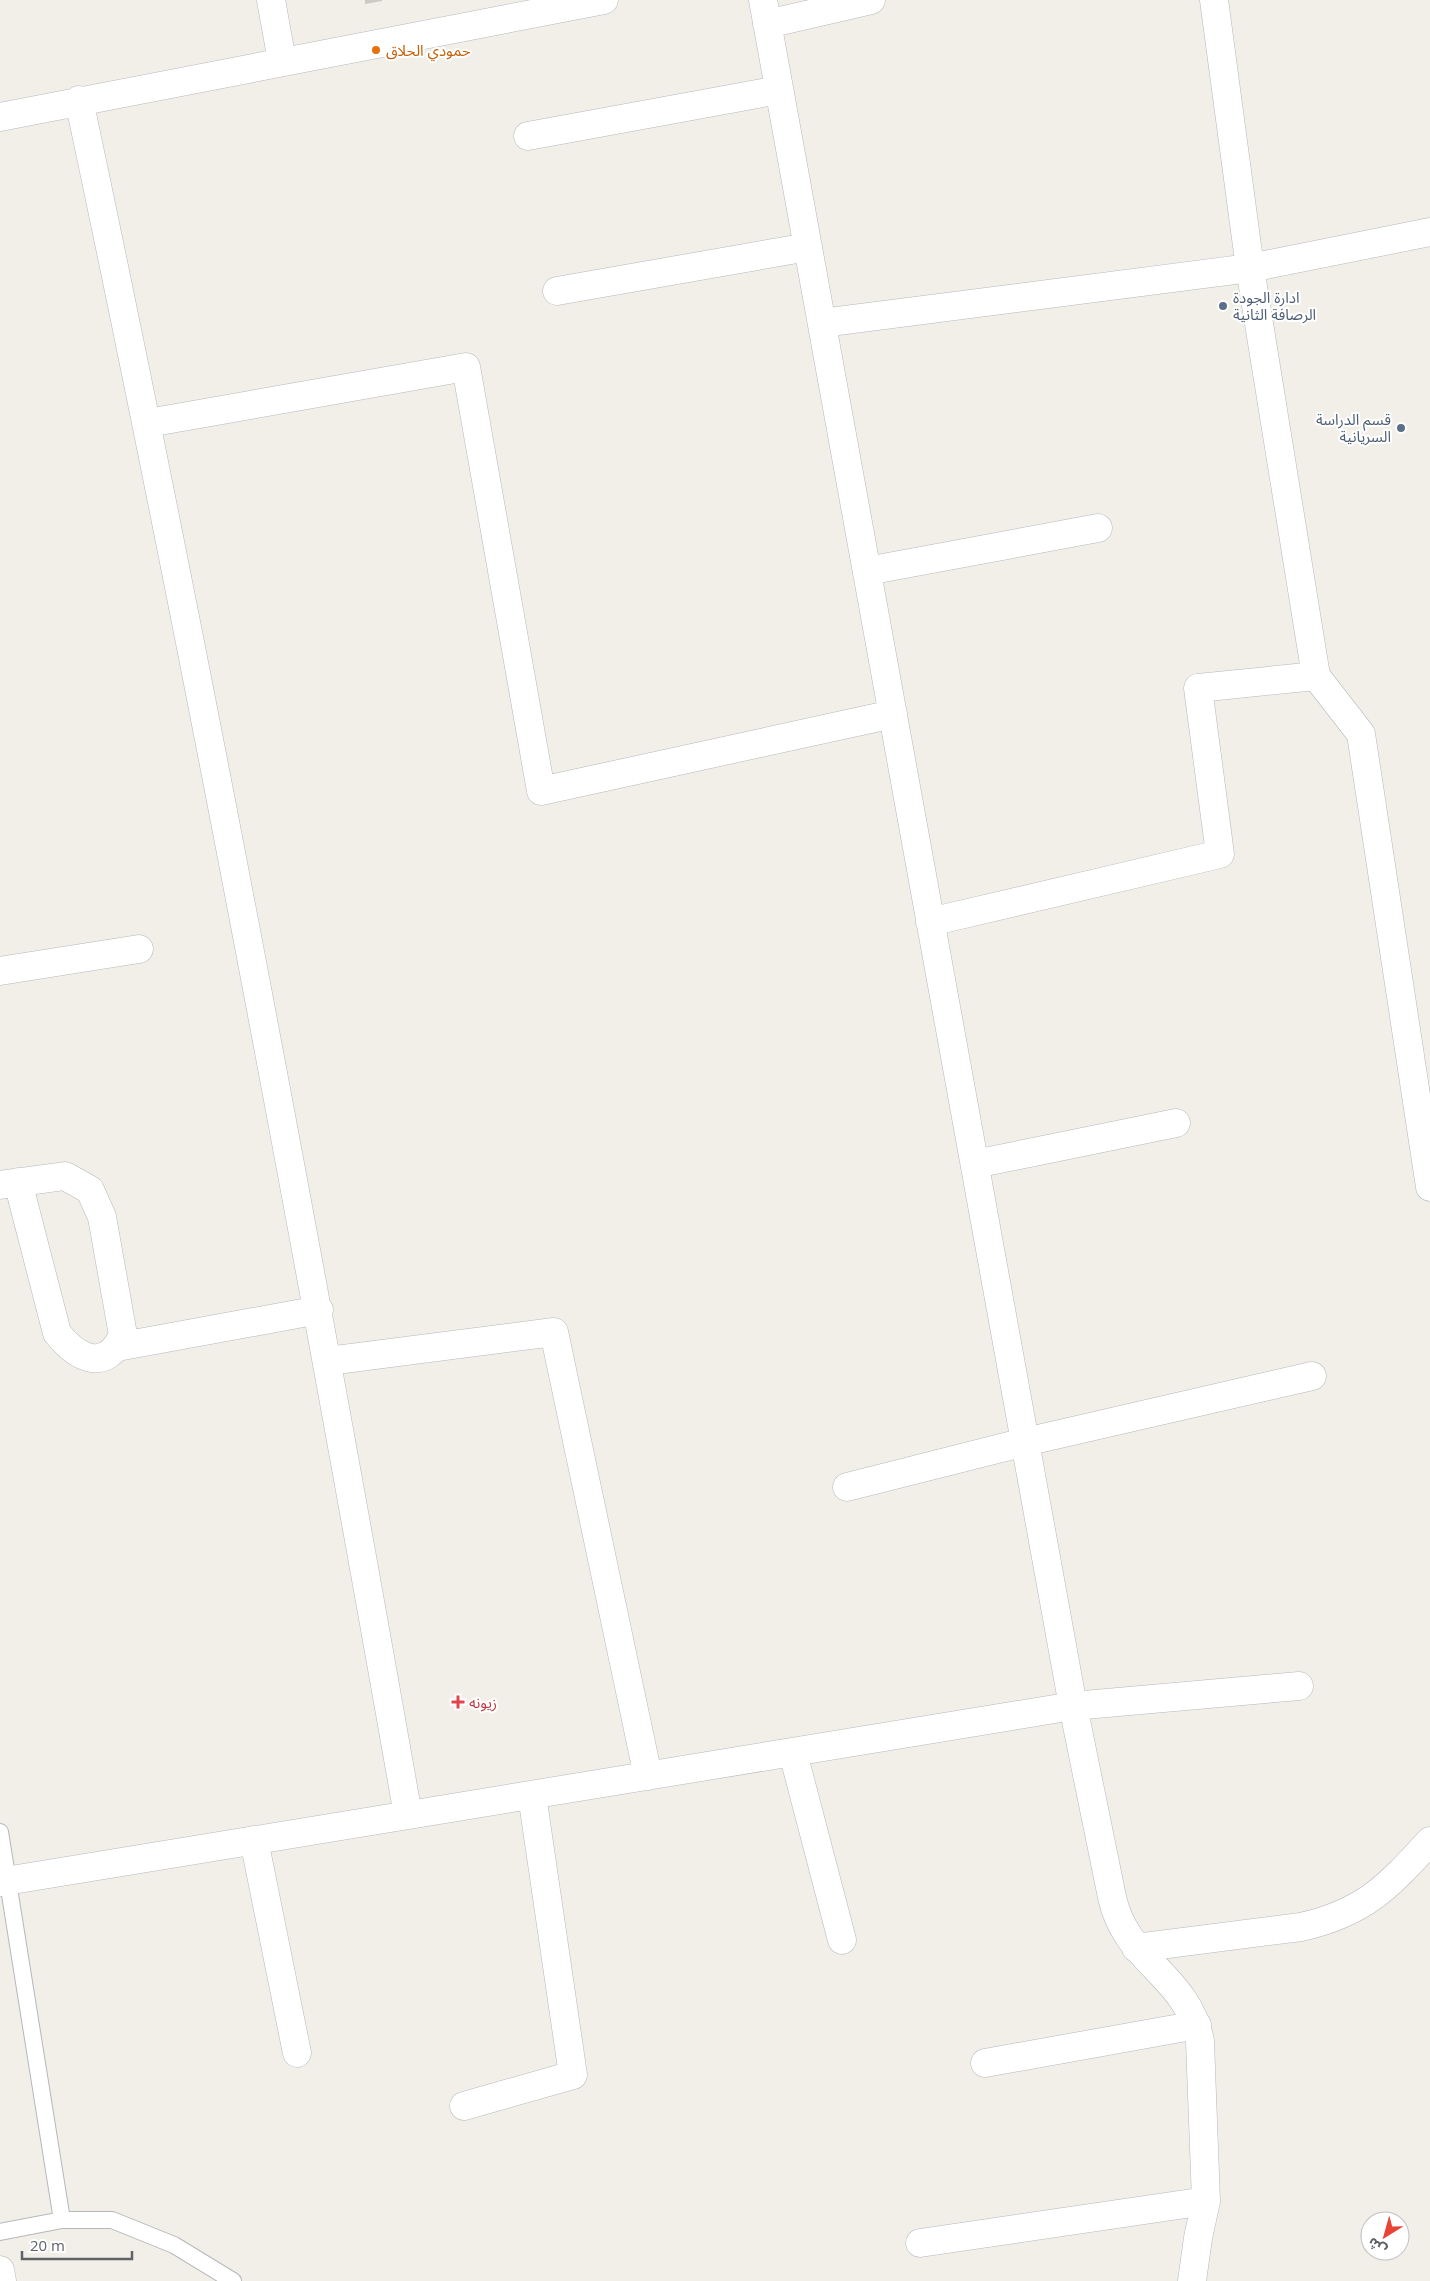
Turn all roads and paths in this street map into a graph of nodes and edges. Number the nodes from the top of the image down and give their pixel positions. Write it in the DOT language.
graph roads {
  1 [pos="271,0"];
  2 [pos="604,0"];
  3 [pos="871,0"];
  4 [pos="1214,0"];
  5 [pos="765,12"];
  6 [pos="282,61"];
  7 [pos="779,90"];
  8 [pos="79,100"];
  9 [pos="0,116"];
  10 [pos="528,136"];
  11 [pos="1430,232"];
  12 [pos="808,247"];
  13 [pos="1250,268"];
  14 [pos="557,292"];
  15 [pos="822,323"];
  16 [pos="148,423"];
  17 [pos="1098,528"];
  18 [pos="867,571"];
  19 [pos="1316,676"];
  20 [pos="893,714"];
  21 [pos="930,922"];
  22 [pos="139,948"];
  23 [pos="0,971"];
  24 [pos="1176,1123"];
  25 [pos="975,1164"];
  26 [pos="9,1184"];
  27 [pos="1430,1187"];
  28 [pos="319,1310"];
  29 [pos="118,1347"];
  30 [pos="328,1360"];
  31 [pos="1312,1376"];
  32 [pos="1025,1442"];
  33 [pos="847,1487"];
  34 [pos="1300,1686"];
  35 [pos="1073,1706"];
  36 [pos="794,1753"];
  37 [pos="648,1776"];
  38 [pos="532,1795"];
  39 [pos="408,1815"];
  40 [pos="0,1832"];
  41 [pos="254,1840"];
  42 [pos="1430,1841"];
  43 [pos="4,1881"];
  44 [pos="842,1940"];
  45 [pos="1136,1948"];
  46 [pos="1197,2025"];
  47 [pos="297,2053"];
  48 [pos="984,2064"];
  49 [pos="464,2106"];
  50 [pos="1206,2202"];
  51 [pos="62,2220"];
  52 [pos="0,2232"];
  53 [pos="920,2243"];
  54 [pos="0,2270"];
  55 [pos="2,2281"];
  56 [pos="233,2281"];
  57 [pos="1192,2281"];
  1 -- 6 [label="street"];
  2 -- 6 [label="street"];
  3 -- 5 [label="street"];
  4 -- 13 [label="street"];
  5 -- 7 [label="street"];
  6 -- 8 [label="street"];
  7 -- 10 [label="street"];
  7 -- 12 [label="street"];
  8 -- 9 [label="street"];
  8 -- 16 [label="street"];
  11 -- 13 [label="street"];
  12 -- 14 [label="street"];
  12 -- 15 [label="street"];
  13 -- 15 [label="street"];
  13 -- 19 [label="street"];
  15 -- 18 [label="street"];
  16 -- 20 [label="street"];
  16 -- 28 [label="street"];
  17 -- 18 [label="street"];
  18 -- 20 [label="street"];
  19 -- 21 [label="street"];
  19 -- 27 [label="street"];
  20 -- 21 [label="street"];
  21 -- 25 [label="street"];
  22 -- 23 [label="street"];
  24 -- 25 [label="street"];
  25 -- 32 [label="street"];
  26 -- 29 [label="street"];
  26 -- 29 [label="street"];
  28 -- 29 [label="street"];
  28 -- 30 [label="street"];
  30 -- 37 [label="street"];
  30 -- 39 [label="street"];
  31 -- 32 [label="street"];
  32 -- 33 [label="street"];
  32 -- 35 [label="street"];
  34 -- 35 [label="street"];
  35 -- 36 [label="street"];
  35 -- 45 [label="street"];
  36 -- 37 [label="street"];
  36 -- 44 [label="street"];
  37 -- 38 [label="street"];
  38 -- 39 [label="street"];
  38 -- 49 [label="street"];
  39 -- 41 [label="street"];
  40 -- 43 [label="lane"];
  41 -- 43 [label="street"];
  41 -- 47 [label="street"];
  42 -- 45 [label="street"];
  43 -- 51 [label="lane"];
  45 -- 46 [label="street"];
  46 -- 48 [label="street"];
  46 -- 50 [label="street"];
  50 -- 53 [label="street"];
  50 -- 57 [label="street"];
  51 -- 52 [label="lane"];
  51 -- 56 [label="lane"];
  54 -- 55 [label="street"];
}
